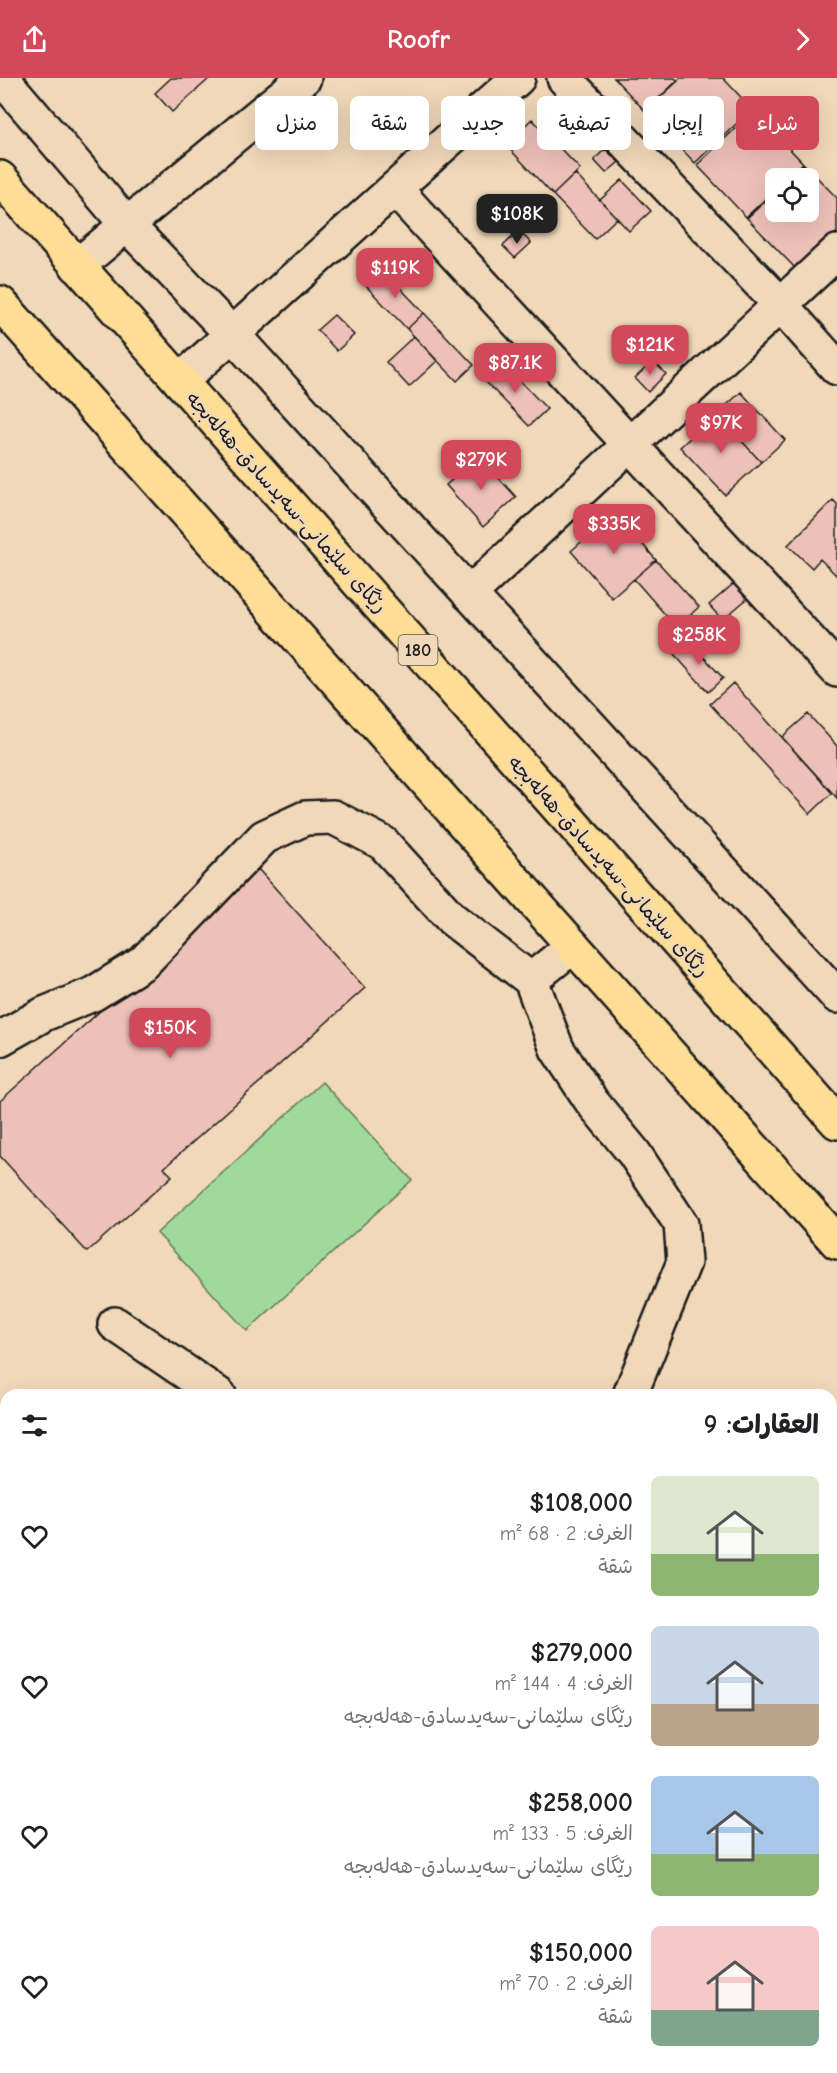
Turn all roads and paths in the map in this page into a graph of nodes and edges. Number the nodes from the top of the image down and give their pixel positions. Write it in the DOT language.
graph roads {
  1 [pos="2,78"];
  2 [pos="518,78"];
  3 [pos="564,78"];
  4 [pos="290,82"];
  5 [pos="0,178"];
  6 [pos="395,189"];
  7 [pos="127,225"];
  8 [pos="837,252"];
  9 [pos="77,266"];
  10 [pos="0,303"];
  11 [pos="780,304"];
  12 [pos="233,335"];
  13 [pos="837,369"];
  14 [pos="180,381"];
  15 [pos="630,444"];
  16 [pos="469,594"];
  17 [pos="837,670"];
  18 [pos="573,946"];
  19 [pos="531,980"];
  20 [pos="837,996"];
  21 [pos="0,1039"];
  22 [pos="837,1122"];
  23 [pos="837,1242"];
  24 [pos="115,1324"];
  25 [pos="210,1389"];
  26 [pos="632,1389"];
  1 -- 7 [label="street"];
  2 -- 6 [label="street"];
  3 -- 11 [label="street"];
  4 -- 7 [label="street"];
  5 -- 9 [label="highway, رێگای سلێمانی-سەیدسادق-هەلەبجە / 180"];
  6 -- 12 [label="street"];
  6 -- 15 [label="street"];
  7 -- 9 [label="street"];
  7 -- 12 [label="street"];
  8 -- 11 [label="street"];
  9 -- 14 [label="highway, رێگای سلێمانی-سەیدسادق-هەلەبجە / 180"];
  10 -- 18 [label="highway"];
  11 -- 13 [label="street"];
  11 -- 15 [label="street"];
  12 -- 14 [label="street"];
  12 -- 16 [label="street"];
  14 -- 22 [label="highway, رێگای سلێمانی-سەیدسادق-هەلەبجە / 180"];
  15 -- 16 [label="street"];
  15 -- 17 [label="street"];
  16 -- 20 [label="street"];
  18 -- 19 [label="street"];
  18 -- 23 [label="highway"];
  19 -- 21 [label="street"];
  19 -- 26 [label="street"];
  24 -- 25 [label="street"];
}
